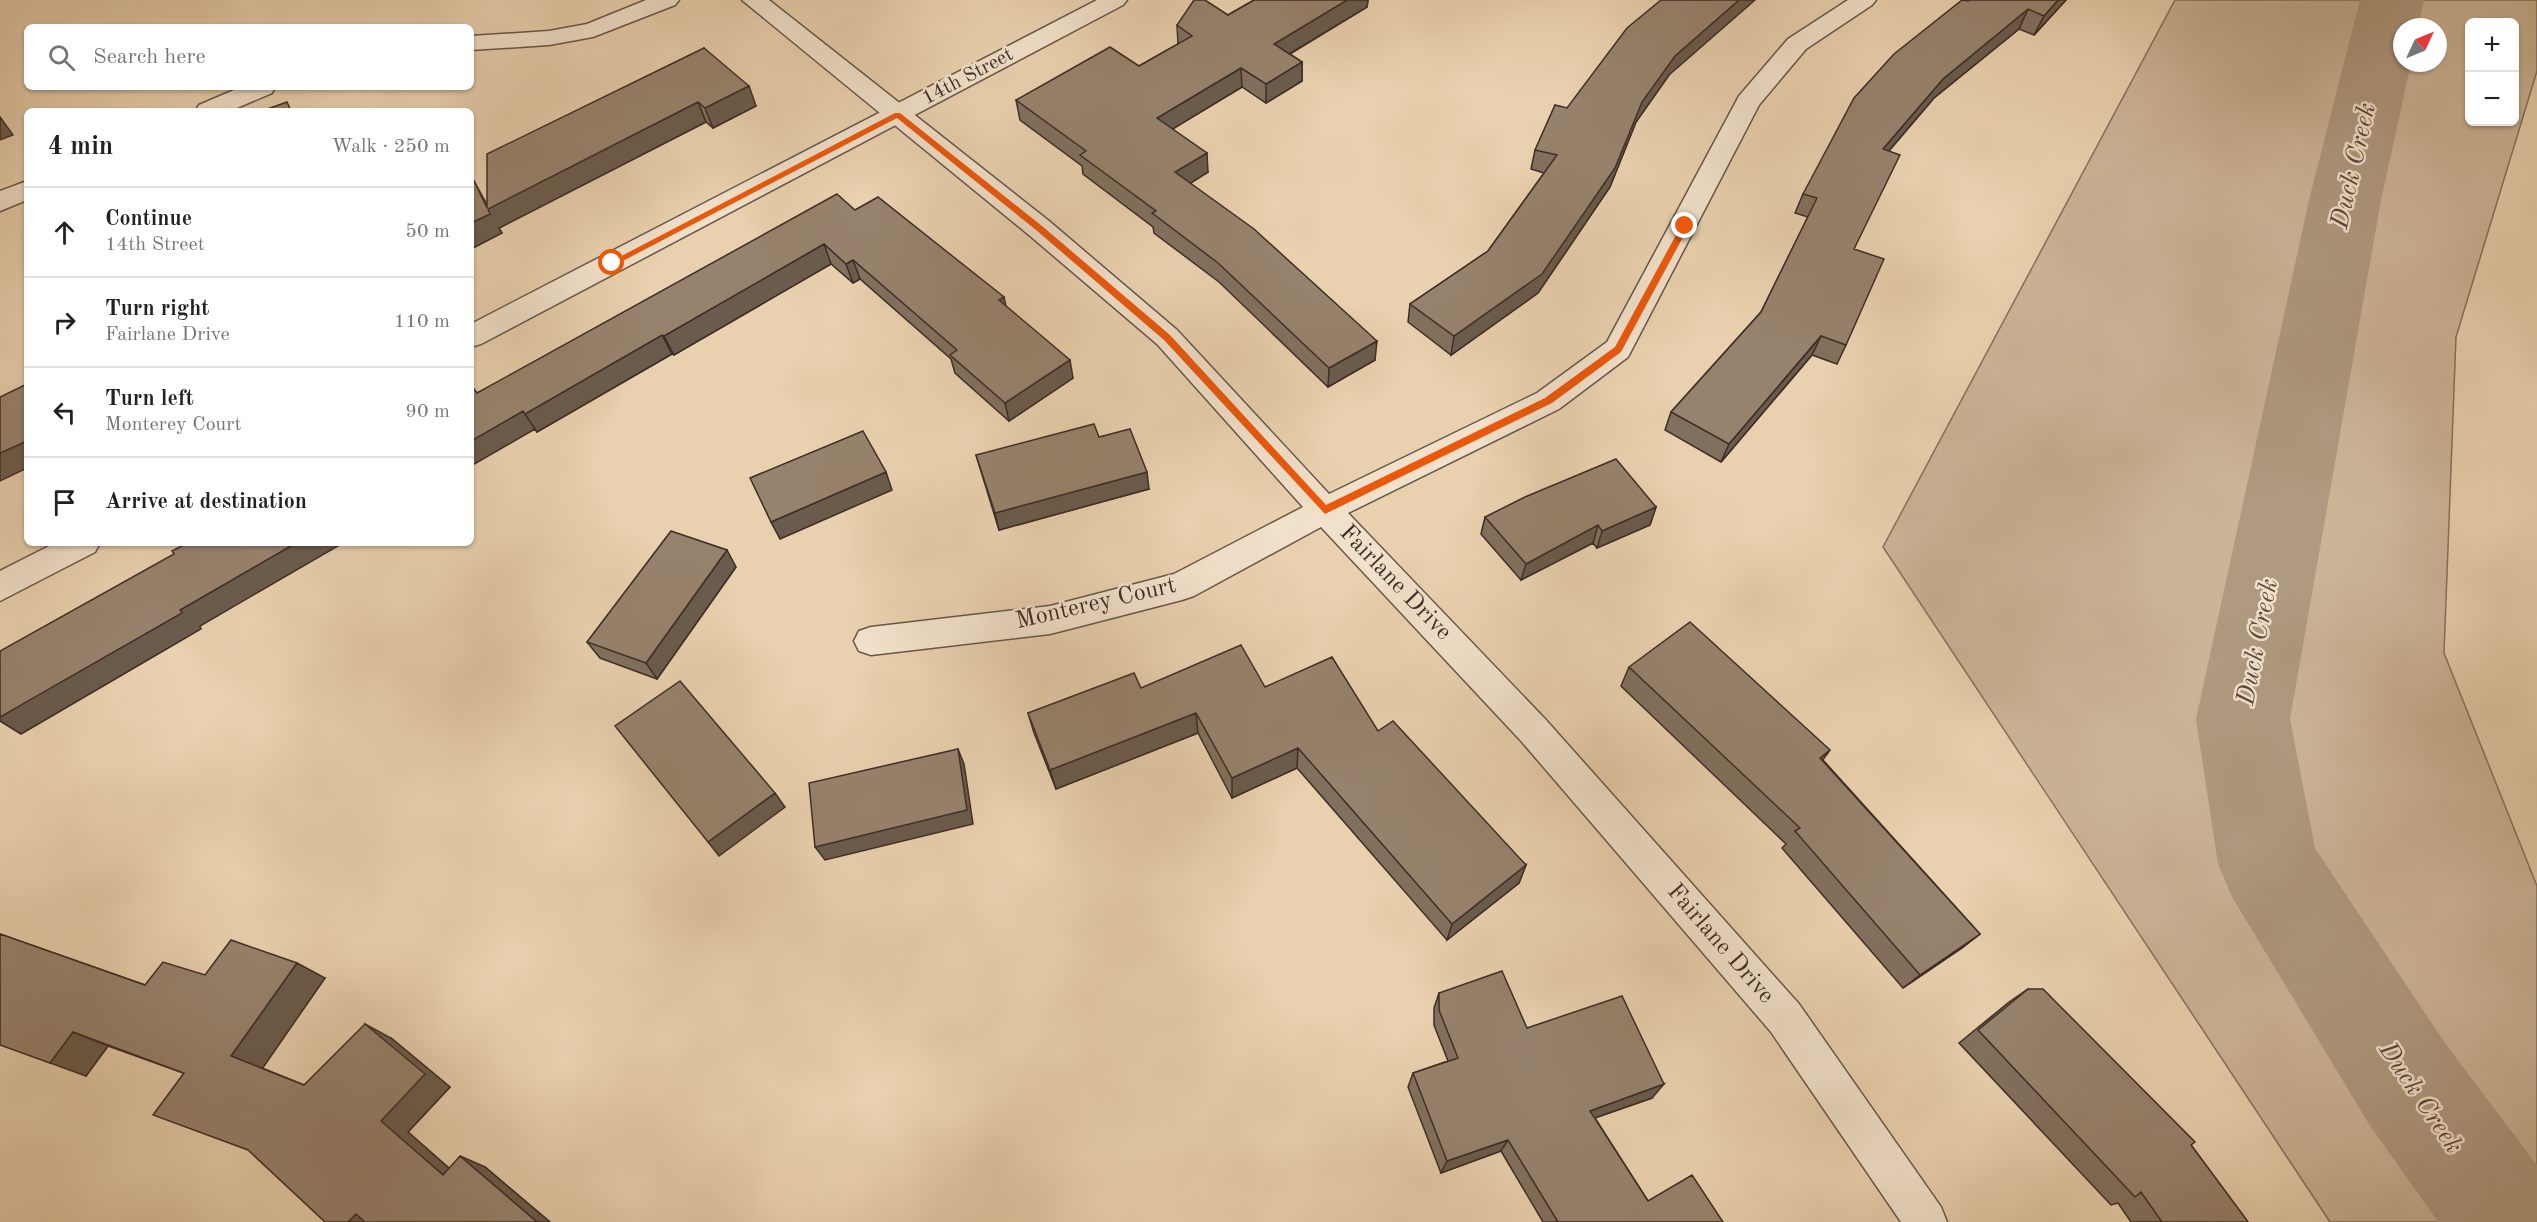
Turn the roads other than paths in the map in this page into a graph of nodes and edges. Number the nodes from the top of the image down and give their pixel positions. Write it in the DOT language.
graph roads {
  1 [pos="667,0"];
  2 [pos="754,0"];
  3 [pos="1115,0"];
  4 [pos="1864,0"];
  5 [pos="474,43"];
  6 [pos="256,90"];
  7 [pos="215,108"];
  8 [pos="897,114"];
  9 [pos="24,191"];
  10 [pos="0,201"];
  11 [pos="474,335"];
  12 [pos="1325,510"];
  13 [pos="78,546"];
  14 [pos="0,587"];
  15 [pos="871,641"];
  16 [pos="1926,1222"];
  1 -- 5 [label="street"];
  2 -- 8 [label="street, Fairlane Drive"];
  3 -- 8 [label="street, 14th Street"];
  4 -- 12 [label="street, Monterey Court"];
  6 -- 7 [label="street"];
  8 -- 11 [label="street, 14th Street"];
  8 -- 12 [label="street, Fairlane Drive"];
  9 -- 10 [label="street"];
  12 -- 15 [label="street, Monterey Court"];
  12 -- 16 [label="street, Fairlane Drive"];
  13 -- 14 [label="street"];
}
